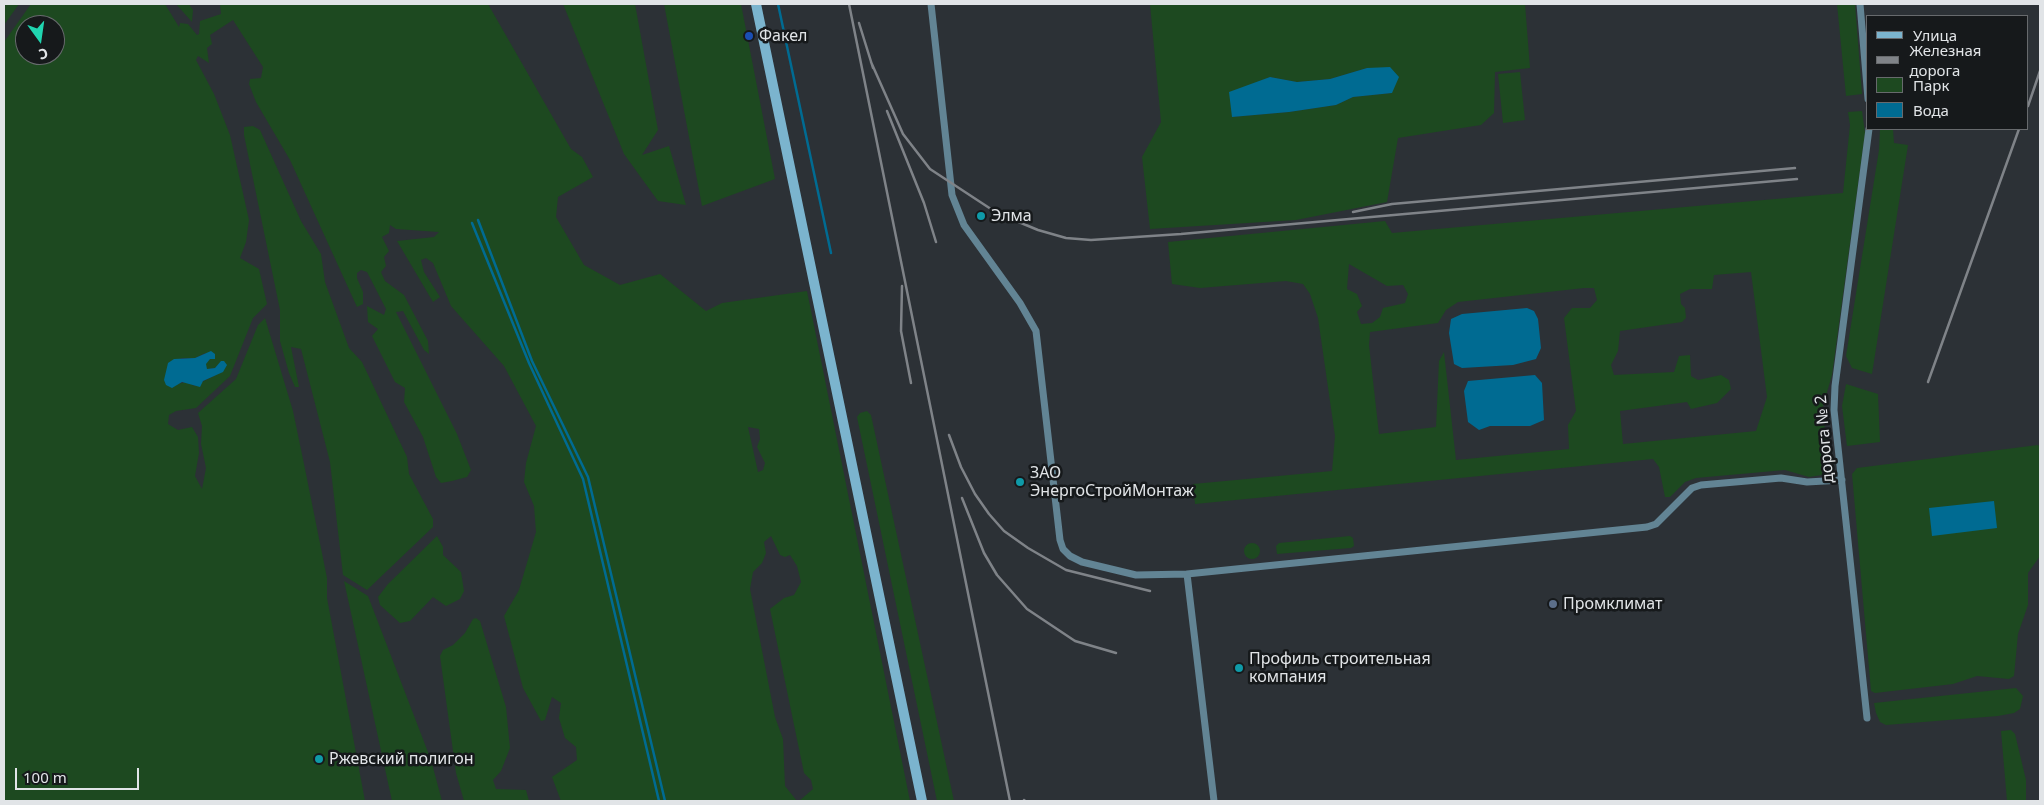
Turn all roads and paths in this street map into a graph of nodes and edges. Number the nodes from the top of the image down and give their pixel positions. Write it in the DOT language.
graph roads {
  1 [pos="756,4"];
  2 [pos="931,4"];
  3 [pos="1860,4"];
  4 [pos="1866,75"];
  5 [pos="1868,130"];
  6 [pos="1842,480"];
  7 [pos="1187,574"];
  8 [pos="1867,718"];
  9 [pos="922,801"];
  10 [pos="1214,801"];
  1 -- 9 [label="main road"];
  2 -- 7 [label="street"];
  3 -- 4 [label="street"];
  5 -- 6 [label="street, дорога № 2"];
  6 -- 7 [label="street"];
  6 -- 8 [label="street, дорога № 2"];
  7 -- 10 [label="street"];
}
